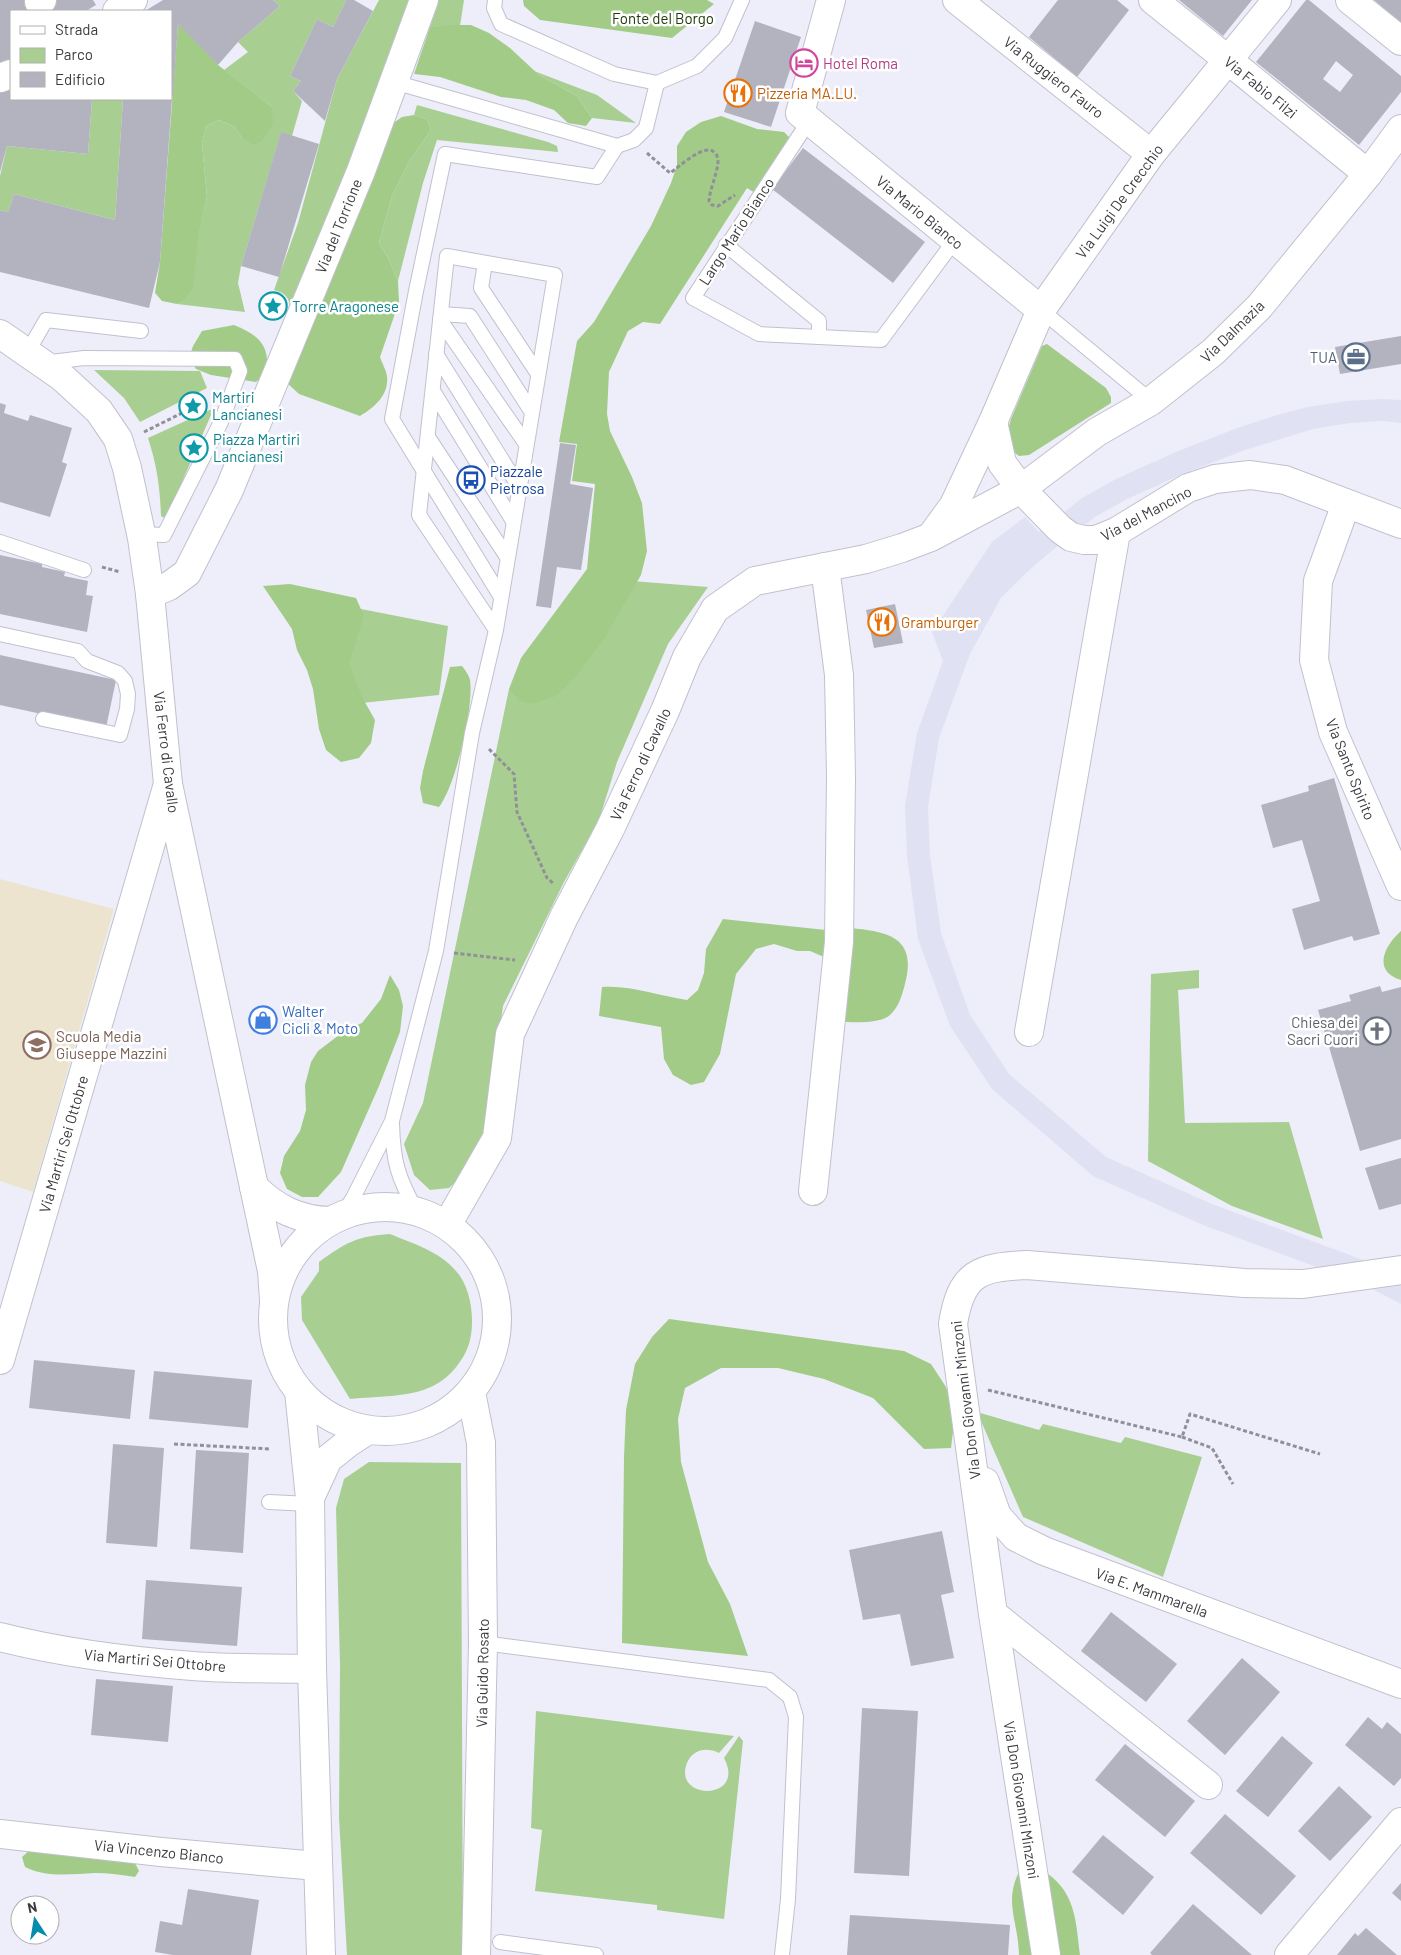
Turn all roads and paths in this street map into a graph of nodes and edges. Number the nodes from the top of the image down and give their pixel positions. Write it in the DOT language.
graph roads {
  1 [pos="133,0"];
  2 [pos="424,0"];
  3 [pos="495,0"];
  4 [pos="742,0"];
  5 [pos="831,0"];
  6 [pos="957,0"];
  7 [pos="1153,0"];
  8 [pos="1277,0"];
  9 [pos="1350,0"];
  10 [pos="118,10"];
  11 [pos="1401,41"];
  12 [pos="1228,60"];
  13 [pos="394,82"];
  14 [pos="657,83"];
  15 [pos="804,117"];
  16 [pos="1401,129"];
  17 [pos="634,140"];
  18 [pos="617,146"];
  19 [pos="1151,154"];
  20 [pos="1368,174"];
  21 [pos="741,192"];
  22 [pos="955,240"];
  23 [pos="726,245"];
  24 [pos="485,263"];
  25 [pos="1041,310"];
  26 [pos="441,317"];
  27 [pos="141,330"];
  28 [pos="0,334"];
  29 [pos="819,337"];
  30 [pos="0,343"];
  31 [pos="436,354"];
  32 [pos="35,358"];
  33 [pos="538,374"];
  34 [pos="433,392"];
  35 [pos="1151,401"];
  36 [pos="531,411"];
  37 [pos="184,412"];
  38 [pos="993,422"];
  39 [pos="139,434"];
  40 [pos="428,437"];
  41 [pos="526,444"];
  42 [pos="424,473"];
  43 [pos="519,488"];
  44 [pos="1021,489"];
  45 [pos="1346,504"];
  46 [pos="513,521"];
  47 [pos="1401,524"];
  48 [pos="1116,532"];
  49 [pos="141,534"];
  50 [pos="931,538"];
  51 [pos="0,542"];
  52 [pos="507,557"];
  53 [pos="825,567"];
  54 [pos="84,570"];
  55 [pos="150,594"];
  56 [pos="501,597"];
  57 [pos="496,630"];
  58 [pos="0,634"];
  59 [pos="44,719"];
  60 [pos="472,732"];
  61 [pos="168,784"];
  62 [pos="1401,886"];
  63 [pos="574,898"];
  64 [pos="436,951"];
  65 [pos="542,963"];
  66 [pos="1029,1032"];
  67 [pos="392,1121"];
  68 [pos="254,1186"];
  69 [pos="813,1191"];
  70 [pos="416,1210"];
  71 [pos="336,1218"];
  72 [pos="447,1225"];
  73 [pos="1401,1270"];
  74 [pos="274,1300"];
  75 [pos="0,1360"];
  76 [pos="960,1383"];
  77 [pos="299,1391"];
  78 [pos="471,1392"];
  79 [pos="368,1430"];
  80 [pos="966,1432"];
  81 [pos="1182,1437"];
  82 [pos="174,1444"];
  83 [pos="271,1449"];
  84 [pos="1320,1454"];
  85 [pos="1233,1484"];
  86 [pos="310,1501"];
  87 [pos="269,1502"];
  88 [pos="993,1614"];
  89 [pos="0,1637"];
  90 [pos="483,1644"];
  91 [pos="312,1669"];
  92 [pos="1401,1684"];
  93 [pos="1208,1786"];
  94 [pos="1401,1822"];
  95 [pos="0,1834"];
  96 [pos="318,1866"];
  97 [pos="500,1942"];
  98 [pos="321,1955"];
  99 [pos="476,1955"];
  100 [pos="596,1955"];
  101 [pos="782,1955"];
  102 [pos="1046,1955"];
  103 [pos="1289,1955"];
  1 -- 10 [label="street"];
  2 -- 13 [label="street, Via del Torrione"];
  3 -- 14 [label="lane"];
  4 -- 14 [label="lane"];
  5 -- 15 [label="street"];
  6 -- 19 [label="street, Via Ruggiero Fauro"];
  7 -- 12 [label="street, Via Fabio Filzi"];
  8 -- 12 [label="street, Via Luigi De Crecchio"];
  9 -- 11 [label="street"];
  12 -- 19 [label="street, Via Luigi De Crecchio"];
  12 -- 20 [label="street, Via Fabio Filzi"];
  13 -- 18 [label="lane"];
  13 -- 55 [label="street, Via del Torrione"];
  14 -- 17 [label="lane"];
  15 -- 22 [label="street, Via Mario Bianco"];
  15 -- 23 [label="lane, Largo Mario Bianco"];
  16 -- 20 [label="street, Via Dalmazia"];
  17 -- 18 [label="lane"];
  17 -- 21 [label="path"];
  18 -- 42 [label="lane"];
  19 -- 25 [label="street, Via Luigi De Crecchio"];
  20 -- 35 [label="street, Via Dalmazia"];
  22 -- 25 [label="street, Via Mario Bianco"];
  22 -- 29 [label="lane, Largo Mario Bianco"];
  23 -- 29 [label="lane"];
  23 -- 29 [label="lane, Largo Mario Bianco"];
  24 -- 26 [label="lane"];
  24 -- 33 [label="lane"];
  24 -- 33 [label="lane"];
  25 -- 35 [label="lane"];
  25 -- 38 [label="street, Via Luigi De Crecchio"];
  26 -- 31 [label="lane"];
  26 -- 36 [label="lane"];
  26 -- 41 [label="lane"];
  27 -- 32 [label="lane"];
  28 -- 32 [label="street, Via Ferro di Cavallo"];
  30 -- 32 [label="street, Via Ferro di Cavallo"];
  31 -- 34 [label="lane"];
  31 -- 43 [label="lane"];
  32 -- 49 [label="street, Via Ferro di Cavallo"];
  32 -- 49 [label="lane"];
  33 -- 36 [label="lane"];
  34 -- 40 [label="lane"];
  34 -- 46 [label="lane"];
  35 -- 44 [label="street, Via Dalmazia"];
  36 -- 41 [label="lane"];
  37 -- 39 [label="path"];
  38 -- 44 [label="street"];
  38 -- 50 [label="street, Via Luigi De Crecchio"];
  40 -- 42 [label="lane"];
  40 -- 52 [label="lane"];
  41 -- 43 [label="lane"];
  42 -- 56 [label="lane"];
  42 -- 57 [label="lane"];
  43 -- 46 [label="lane"];
  44 -- 48 [label="street, Via del Mancino"];
  44 -- 50 [label="street, Via Ferro di Cavallo"];
  45 -- 47 [label="street, Via del Mancino"];
  45 -- 48 [label="street, Via del Mancino"];
  45 -- 62 [label="street, Via Santo Spirito"];
  46 -- 52 [label="lane"];
  48 -- 66 [label="street"];
  49 -- 55 [label="street, Via Ferro di Cavallo"];
  50 -- 53 [label="street, Via Ferro di Cavallo"];
  51 -- 54 [label="lane"];
  52 -- 56 [label="lane"];
  53 -- 63 [label="street, Via Ferro di Cavallo"];
  53 -- 69 [label="street"];
  55 -- 61 [label="street, Via Ferro di Cavallo"];
  56 -- 57 [label="lane"];
  57 -- 60 [label="lane"];
  58 -- 59 [label="lane"];
  60 -- 63 [label="path"];
  60 -- 64 [label="lane"];
  61 -- 68 [label="street, Via Ferro di Cavallo"];
  61 -- 75 [label="street, Via Martiri Sei Ottobre"];
  63 -- 65 [label="street, Via Ferro di Cavallo"];
  64 -- 65 [label="path"];
  64 -- 67 [label="lane"];
  65 -- 72 [label="street, Via Ferro di Cavallo"];
  67 -- 70 [label="lane"];
  67 -- 71 [label="lane"];
  68 -- 71 [label="street"];
  68 -- 74 [label="street, Via Ferro di Cavallo"];
  70 -- 71 [label="street"];
  70 -- 72 [label="street"];
  71 -- 74 [label="street"];
  72 -- 78 [label="street"];
  73 -- 76 [label="street, Via Don Giovanni Minzoni"];
  74 -- 77 [label="street"];
  76 -- 80 [label="street, Via Don Giovanni Minzoni"];
  76 -- 81 [label="path"];
  77 -- 79 [label="street"];
  77 -- 86 [label="street"];
  78 -- 79 [label="street"];
  78 -- 90 [label="street, Via Guido Rosato"];
  79 -- 86 [label="street"];
  80 -- 88 [label="street, Via Don Giovanni Minzoni"];
  80 -- 92 [label="street, Via E. Mammarella"];
  81 -- 84 [label="path"];
  81 -- 85 [label="path"];
  82 -- 83 [label="path"];
  86 -- 87 [label="lane"];
  86 -- 91 [label="street"];
  88 -- 93 [label="street"];
  88 -- 102 [label="street, Via Don Giovanni Minzoni"];
  89 -- 91 [label="street, Via Martiri Sei Ottobre"];
  90 -- 99 [label="street, Via Guido Rosato"];
  90 -- 101 [label="lane"];
  91 -- 96 [label="street"];
  94 -- 103 [label="street"];
  95 -- 96 [label="street, Via Vincenzo Bianco"];
  96 -- 98 [label="street"];
  97 -- 100 [label="lane"];
}
